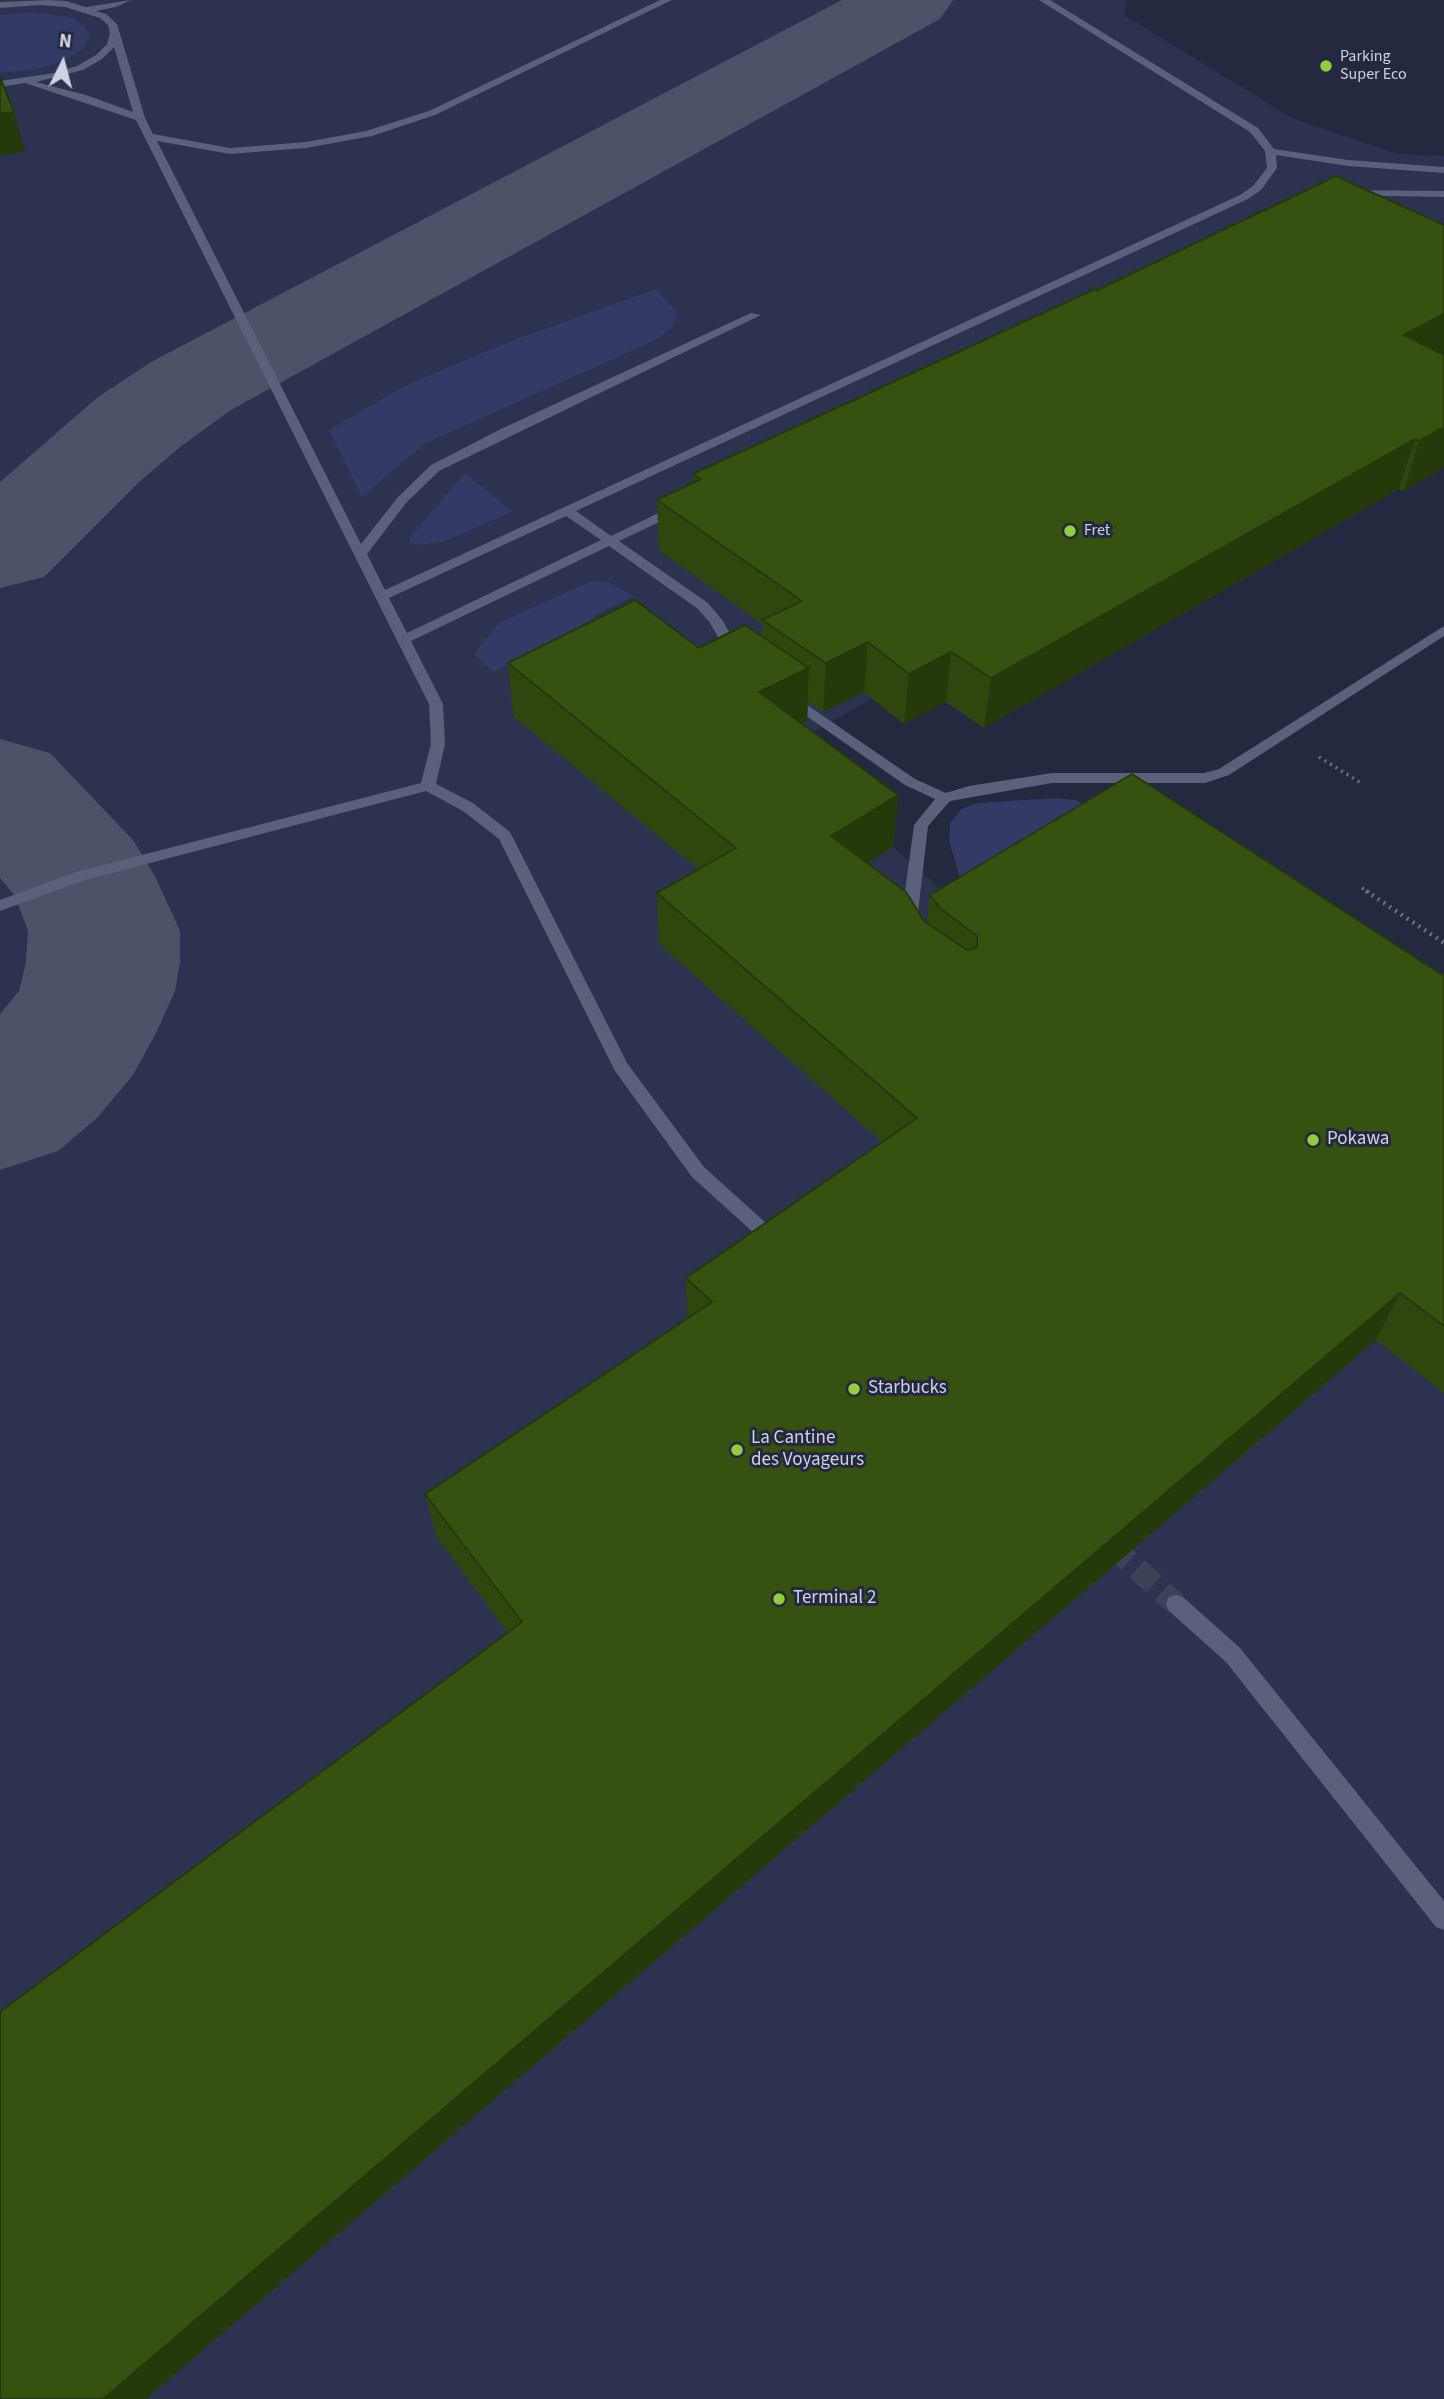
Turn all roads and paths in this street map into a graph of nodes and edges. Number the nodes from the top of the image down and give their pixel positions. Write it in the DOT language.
graph roads {
  1 [pos="126,0"];
  2 [pos="667,0"];
  3 [pos="1044,0"];
  4 [pos="0,5"];
  5 [pos="87,5"];
  6 [pos="115,33"];
  7 [pos="27,82"];
  8 [pos="0,84"];
  9 [pos="0,89"];
  10 [pos="140,118"];
  11 [pos="151,137"];
  12 [pos="1270,151"];
  13 [pos="1444,170"];
  14 [pos="1444,194"];
  15 [pos="1333,197"];
  16 [pos="755,315"];
  17 [pos="685,505"];
  18 [pos="567,511"];
  19 [pos="610,541"];
  20 [pos="361,553"];
  21 [pos="383,596"];
  22 [pos="1444,630"];
  23 [pos="404,639"];
  24 [pos="743,665"];
  25 [pos="771,687"];
  26 [pos="428,786"];
  27 [pos="945,798"];
  28 [pos="1362,888"];
  29 [pos="0,906"];
  30 [pos="910,937"];
  31 [pos="1444,943"];
  32 [pos="761,1229"];
  33 [pos="1176,1604"];
  34 [pos="1444,1919"];
  1 -- 5 [label="lane"];
  2 -- 11 [label="lane"];
  3 -- 12 [label="lane"];
  4 -- 5 [label="lane"];
  5 -- 6 [label="lane"];
  6 -- 7 [label="lane"];
  6 -- 10 [label="lane"];
  7 -- 8 [label="lane"];
  7 -- 9 [label="lane"];
  7 -- 10 [label="lane"];
  10 -- 11 [label="lane"];
  11 -- 20 [label="lane"];
  12 -- 13 [label="lane"];
  12 -- 18 [label="lane"];
  14 -- 15 [label="lane"];
  16 -- 20 [label="lane"];
  17 -- 19 [label="lane"];
  18 -- 19 [label="lane"];
  18 -- 21 [label="lane"];
  19 -- 23 [label="lane"];
  19 -- 24 [label="lane"];
  20 -- 21 [label="lane"];
  21 -- 23 [label="lane"];
  22 -- 27 [label="lane"];
  23 -- 26 [label="lane"];
  25 -- 27 [label="lane"];
  26 -- 29 [label="lane"];
  26 -- 32 [label="lane"];
  27 -- 30 [label="lane"];
  28 -- 31 [label="path"];
  33 -- 34 [label="lane"];
}
